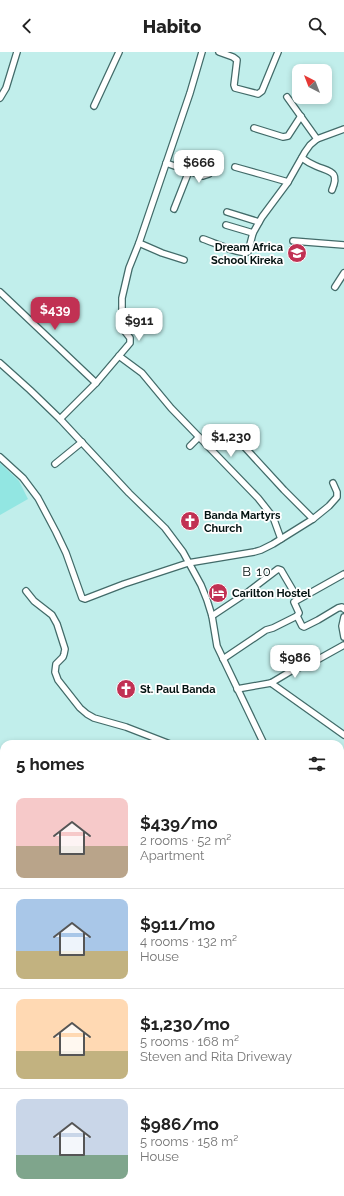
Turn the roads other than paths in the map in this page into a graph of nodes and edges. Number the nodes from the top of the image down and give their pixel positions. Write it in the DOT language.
graph roads {
  1 [pos="17,52"];
  2 [pos="119,52"];
  3 [pos="202,52"];
  4 [pos="218,52"];
  5 [pos="278,52"];
  6 [pos="287,97"];
  7 [pos="0,98"];
  8 [pos="94,106"];
  9 [pos="301,116"];
  10 [pos="254,128"];
  11 [pos="344,129"];
  12 [pos="317,139"];
  13 [pos="213,158"];
  14 [pos="302,158"];
  15 [pos="166,163"];
  16 [pos="235,167"];
  17 [pos="189,171"];
  18 [pos="288,182"];
  19 [pos="332,190"];
  20 [pos="174,209"];
  21 [pos="227,212"];
  22 [pos="260,222"];
  23 [pos="226,225"];
  24 [pos="253,233"];
  25 [pos="203,239"];
  26 [pos="293,241"];
  27 [pos="139,243"];
  28 [pos="344,245"];
  29 [pos="184,260"];
  30 [pos="344,273"];
  31 [pos="335,287"];
  32 [pos="0,292"];
  33 [pos="119,356"];
  34 [pos="0,363"];
  35 [pos="96,382"];
  36 [pos="60,419"];
  37 [pos="199,437"];
  38 [pos="239,440"];
  39 [pos="82,442"];
  40 [pos="190,446"];
  41 [pos="0,457"];
  42 [pos="55,464"];
  43 [pos="333,483"];
  44 [pos="313,519"];
  45 [pos="281,539"];
  46 [pos="188,563"];
  47 [pos="344,574"];
  48 [pos="26,591"];
  49 [pos="298,599"];
  50 [pos="344,609"];
  51 [pos="212,616"];
  52 [pos="297,616"];
  53 [pos="344,617"];
  54 [pos="344,637"];
  55 [pos="344,645"];
  56 [pos="223,659"];
  57 [pos="271,683"];
  58 [pos="237,689"];
  59 [pos="344,736"];
  60 [pos="160,740"];
  61 [pos="262,740"];
  1 -- 7 [label="street"];
  2 -- 8 [label="street"];
  3 -- 15 [label="street"];
  4 -- 5 [label="street"];
  6 -- 9 [label="street"];
  9 -- 10 [label="street"];
  9 -- 12 [label="street"];
  11 -- 12 [label="street"];
  12 -- 14 [label="street"];
  13 -- 17 [label="street"];
  14 -- 18 [label="street"];
  14 -- 19 [label="street"];
  15 -- 17 [label="street"];
  15 -- 27 [label="street"];
  16 -- 18 [label="street"];
  17 -- 20 [label="street"];
  18 -- 22 [label="street"];
  21 -- 22 [label="street"];
  22 -- 24 [label="street"];
  23 -- 24 [label="street"];
  24 -- 25 [label="street"];
  26 -- 28 [label="street"];
  27 -- 29 [label="street"];
  27 -- 33 [label="street"];
  30 -- 31 [label="street"];
  32 -- 35 [label="street"];
  33 -- 35 [label="street"];
  33 -- 37 [label="street"];
  34 -- 36 [label="street"];
  35 -- 36 [label="street"];
  36 -- 39 [label="street"];
  37 -- 40 [label="street"];
  37 -- 45 [label="street"];
  38 -- 44 [label="street"];
  39 -- 42 [label="street"];
  39 -- 46 [label="street"];
  41 -- 46 [label="street"];
  43 -- 44 [label="street"];
  44 -- 45 [label="street"];
  45 -- 46 [label="street"];
  46 -- 51 [label="street"];
  47 -- 49 [label="street"];
  48 -- 60 [label="street"];
  49 -- 51 [label="street"];
  49 -- 52 [label="street"];
  50 -- 52 [label="street"];
  51 -- 56 [label="street"];
  52 -- 56 [label="street"];
  53 -- 54 [label="street"];
  55 -- 57 [label="street"];
  56 -- 58 [label="street"];
  57 -- 58 [label="street"];
  57 -- 59 [label="street"];
  58 -- 61 [label="street"];
}
